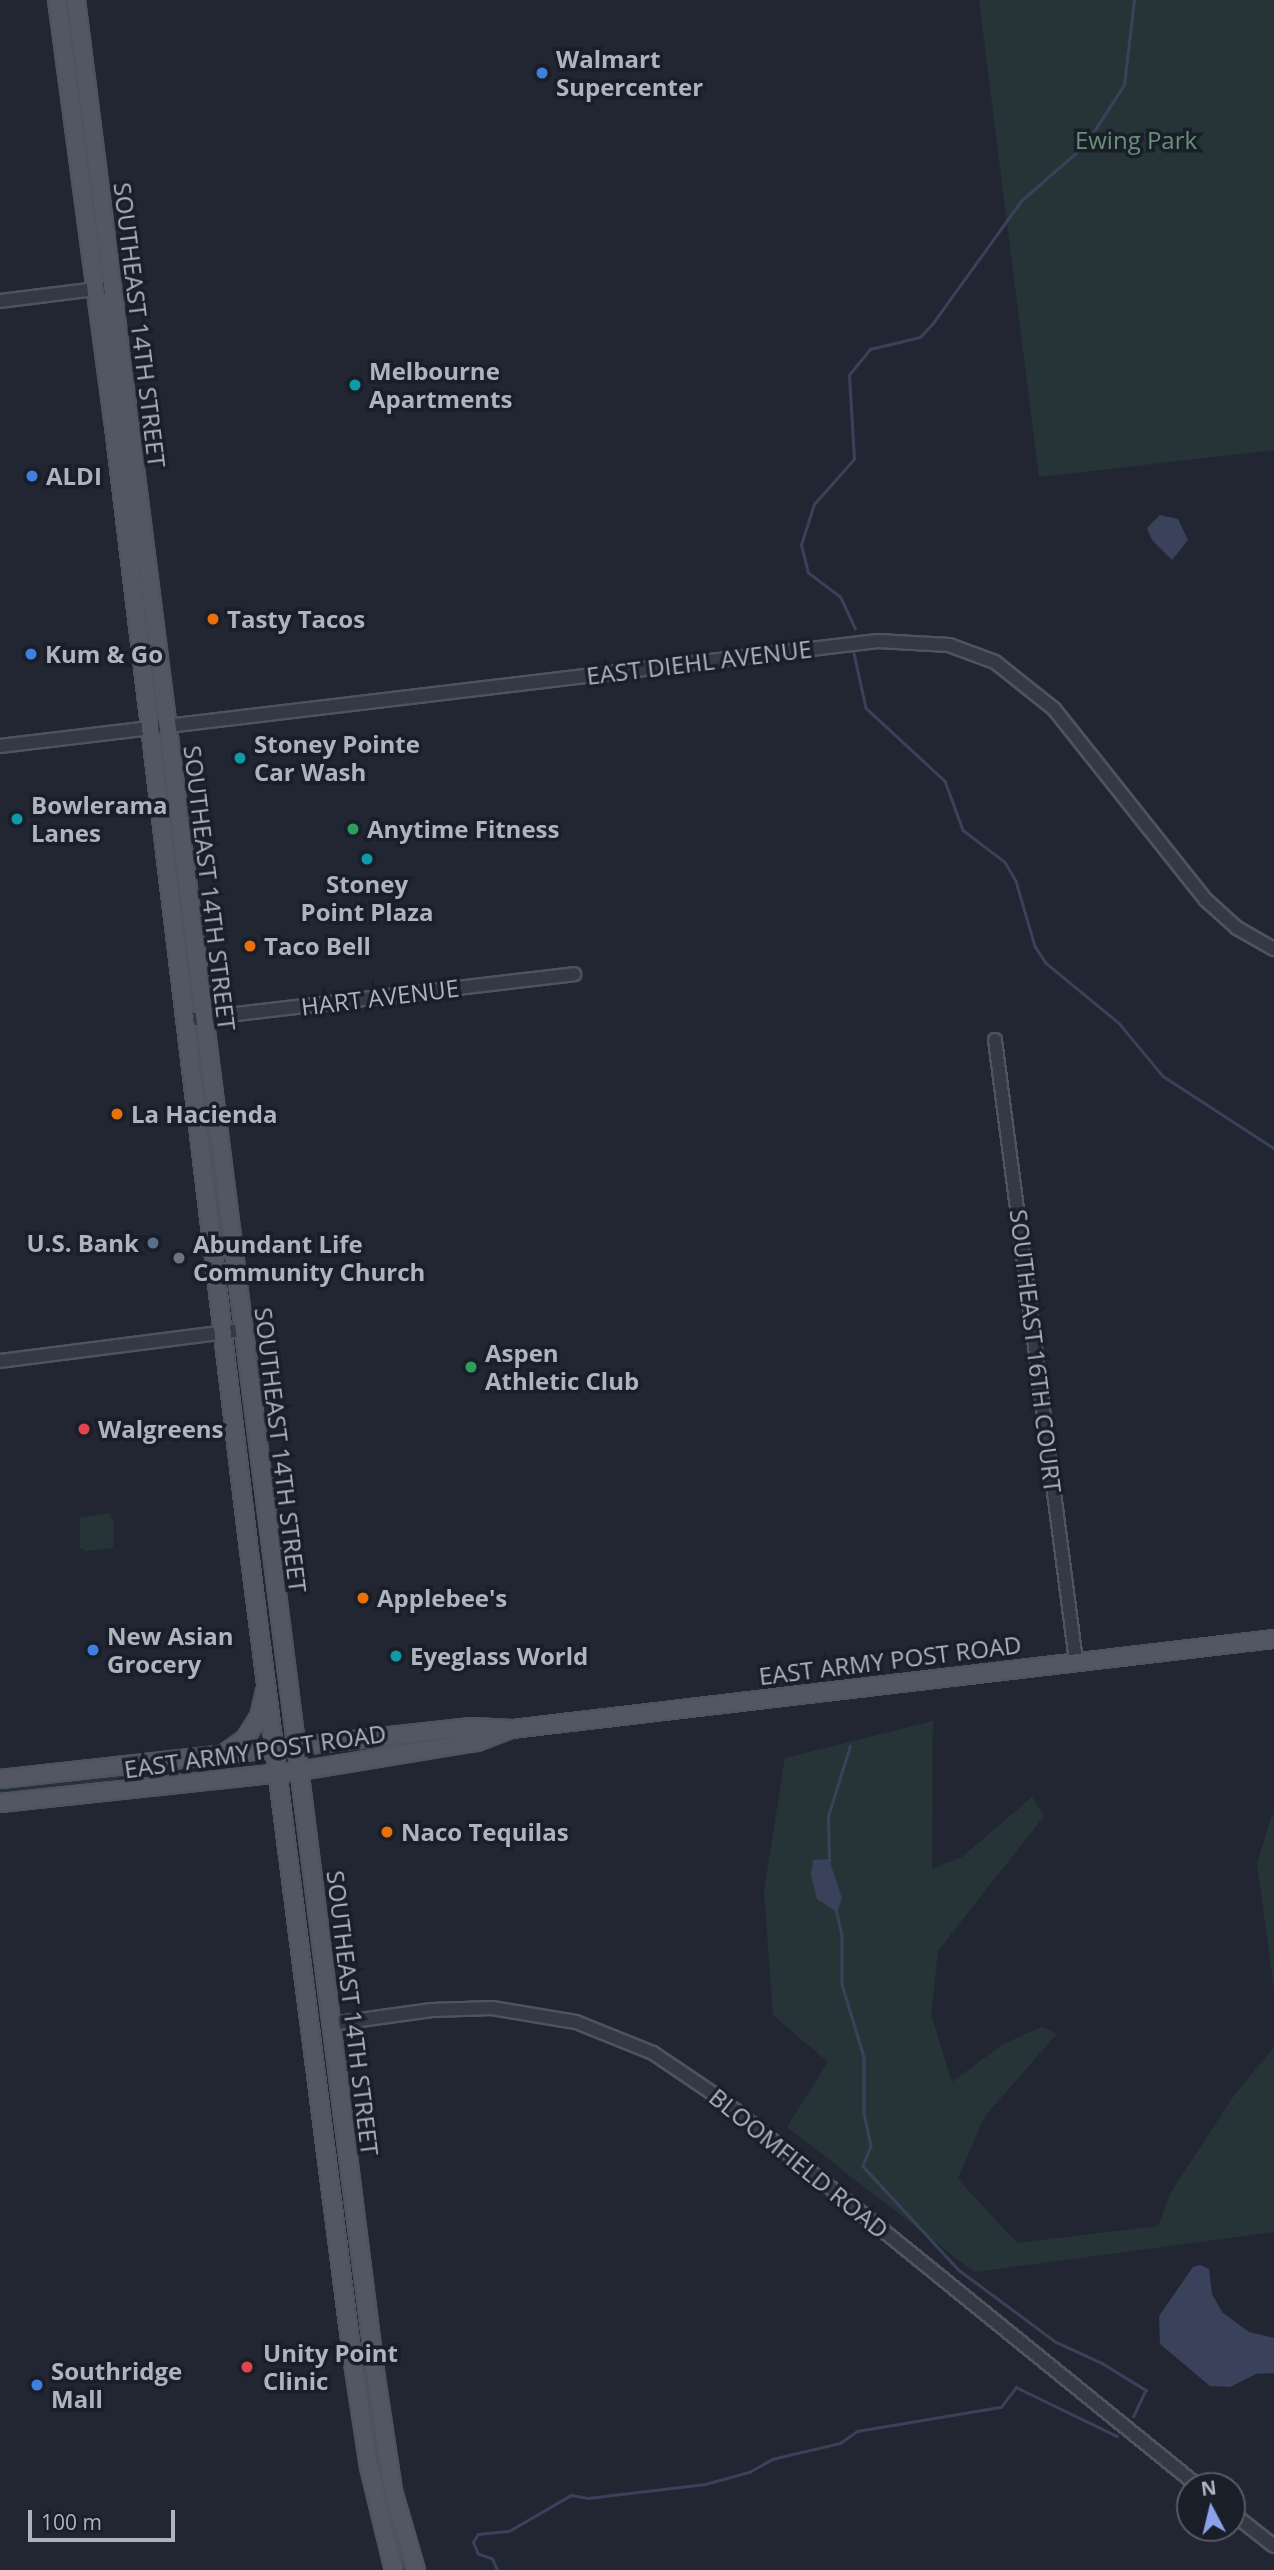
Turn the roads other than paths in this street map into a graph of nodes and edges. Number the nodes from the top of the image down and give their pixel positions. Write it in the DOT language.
graph roads {
  1 [pos="57,0"];
  2 [pos="76,0"];
  3 [pos="112,287"];
  4 [pos="94,289"];
  5 [pos="0,300"];
  6 [pos="167,727"];
  7 [pos="150,729"];
  8 [pos="0,746"];
  9 [pos="1274,949"];
  10 [pos="574,974"];
  11 [pos="203,1018"];
  12 [pos="185,1020"];
  13 [pos="995,1040"];
  14 [pos="242,1330"];
  15 [pos="222,1333"];
  16 [pos="0,1361"];
  17 [pos="1274,1639"];
  18 [pos="1076,1661"];
  19 [pos="267,1684"];
  20 [pos="512,1729"];
  21 [pos="296,1747"];
  22 [pos="276,1750"];
  23 [pos="220,1756"];
  24 [pos="299,1771"];
  25 [pos="279,1773"];
  26 [pos="0,1779"];
  27 [pos="0,1803"];
  28 [pos="331,2024"];
  29 [pos="1181,2472"];
  30 [pos="1246,2524"];
  31 [pos="1274,2546"];
  32 [pos="394,2570"];
  33 [pos="415,2570"];
  1 -- 4 [label="main road, SOUTHEAST 14TH STREET"];
  2 -- 3 [label="main road, SOUTHEAST 14TH STREET"];
  3 -- 4 [label="street"];
  3 -- 6 [label="main road, SOUTHEAST 14TH STREET"];
  4 -- 5 [label="street"];
  4 -- 7 [label="main road, SOUTHEAST 14TH STREET"];
  6 -- 7 [label="street, EAST DIEHL AVENUE"];
  6 -- 9 [label="street, EAST DIEHL AVENUE"];
  6 -- 11 [label="main road, SOUTHEAST 14TH STREET"];
  7 -- 8 [label="street, EAST DIEHL AVENUE"];
  7 -- 12 [label="main road, SOUTHEAST 14TH STREET"];
  10 -- 11 [label="street, HART AVENUE"];
  11 -- 12 [label="street, HART AVENUE"];
  11 -- 14 [label="main road, SOUTHEAST 14TH STREET"];
  12 -- 15 [label="main road, SOUTHEAST 14TH STREET"];
  13 -- 18 [label="street, SOUTHEAST 16TH COURT"];
  14 -- 15 [label="street"];
  14 -- 21 [label="main road, SOUTHEAST 14TH STREET"];
  15 -- 16 [label="street"];
  15 -- 19 [label="main road, SOUTHEAST 14TH STREET"];
  17 -- 18 [label="main road, EAST ARMY POST ROAD"];
  18 -- 20 [label="main road, EAST ARMY POST ROAD"];
  19 -- 22 [label="main road, SOUTHEAST 14TH STREET"];
  19 -- 23 [label="main road"];
  20 -- 21 [label="main road, EAST ARMY POST ROAD"];
  20 -- 24 [label="main road, EAST ARMY POST ROAD"];
  21 -- 22 [label="main road, EAST ARMY POST ROAD"];
  21 -- 24 [label="main road, SOUTHEAST 14TH STREET"];
  22 -- 23 [label="main road, EAST ARMY POST ROAD"];
  22 -- 25 [label="main road, SOUTHEAST 14TH STREET"];
  23 -- 26 [label="main road, EAST ARMY POST ROAD"];
  24 -- 25 [label="main road, EAST ARMY POST ROAD"];
  24 -- 28 [label="main road, SOUTHEAST 14TH STREET"];
  25 -- 27 [label="main road, EAST ARMY POST ROAD"];
  25 -- 32 [label="main road, SOUTHEAST 14TH STREET"];
  28 -- 29 [label="street, BLOOMFIELD ROAD"];
  28 -- 33 [label="main road, SOUTHEAST 14TH STREET"];
  30 -- 31 [label="street"];
}
